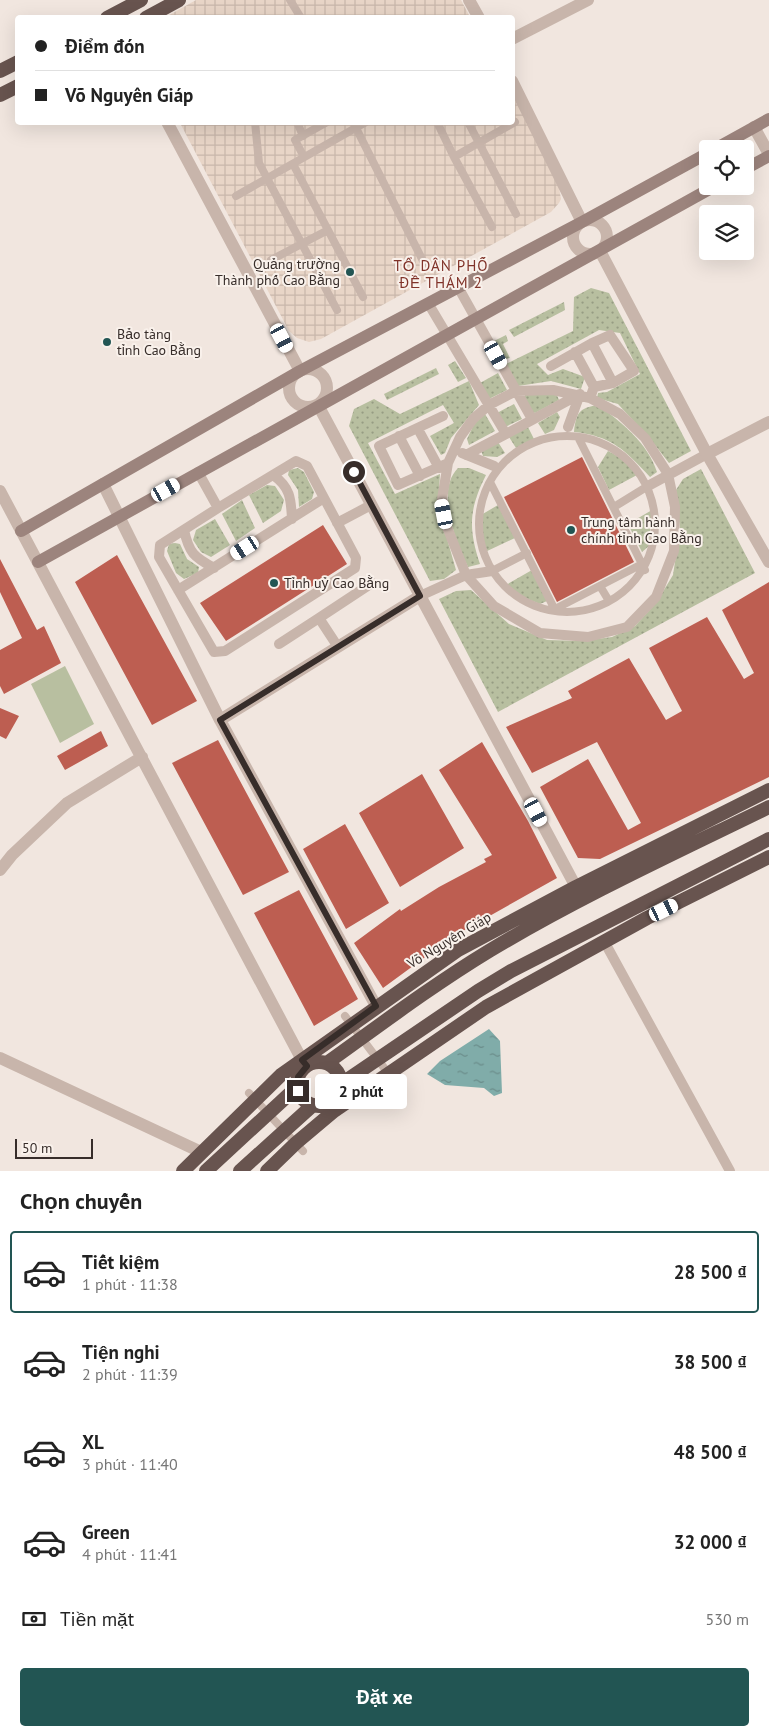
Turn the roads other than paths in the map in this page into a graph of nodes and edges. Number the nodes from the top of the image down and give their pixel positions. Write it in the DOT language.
graph roads {
  1 [pos="141,0"];
  2 [pos="179,0"];
  3 [pos="290,0"];
  4 [pos="469,0"];
  5 [pos="588,0"];
  6 [pos="113,15"];
  7 [pos="152,15"];
  8 [pos="299,15"];
  9 [pos="477,15"];
  10 [pos="515,38"];
  11 [pos="15,64"];
  12 [pos="0,71"];
  13 [pos="515,87"];
  14 [pos="15,88"];
  15 [pos="0,95"];
  16 [pos="769,119"];
  17 [pos="169,125"];
  18 [pos="256,125"];
  19 [pos="298,125"];
  20 [pos="322,125"];
  21 [pos="354,125"];
  22 [pos="438,125"];
  23 [pos="470,125"];
  24 [pos="510,125"];
  25 [pos="754,127"];
  26 [pos="303,136"];
  27 [pos="731,140"];
  28 [pos="479,143"];
  29 [pos="769,155"];
  30 [pos="304,157"];
  31 [pos="454,157"];
  32 [pos="699,158"];
  33 [pos="293,164"];
  34 [pos="754,164"];
  35 [pos="267,179"];
  36 [pos="699,195"];
  37 [pos="236,196"];
  38 [pos="516,214"];
  39 [pos="582,222"];
  40 [pos="492,227"];
  41 [pos="328,230"];
  42 [pos="302,244"];
  43 [pos="600,251"];
  44 [pos="271,260"];
  45 [pos="424,263"];
  46 [pos="458,287"];
  47 [pos="363,297"];
  48 [pos="428,303"];
  49 [pos="337,310"];
  50 [pos="476,318"];
  51 [pos="446,335"];
  52 [pos="592,343"];
  53 [pos="575,352"];
  54 [pos="551,366"];
  55 [pos="300,371"];
  56 [pos="613,383"];
  57 [pos="594,387"];
  58 [pos="516,391"];
  59 [pos="585,396"];
  60 [pos="318,405"];
  61 [pos="489,406"];
  62 [pos="443,416"];
  63 [pos="532,419"];
  64 [pos="769,422"];
  65 [pos="568,427"];
  66 [pos="418,429"];
  67 [pos="506,434"];
  68 [pos="399,436"];
  69 [pos="564,438"];
  70 [pos="579,439"];
  71 [pos="454,450"];
  72 [pos="707,454"];
  73 [pos="466,455"];
  74 [pos="444,466"];
  75 [pos="495,468"];
  76 [pos="198,472"];
  77 [pos="668,474"];
  78 [pos="273,475"];
  79 [pos="420,476"];
  80 [pos="490,482"];
  81 [pos="103,484"];
  82 [pos="648,486"];
  83 [pos="0,491"];
  84 [pos="324,498"];
  85 [pos="371,505"];
  86 [pos="614,507"];
  87 [pos="218,508"];
  88 [pos="119,516"];
  89 [pos="292,519"];
  90 [pos="337,523"];
  91 [pos="184,530"];
  92 [pos="21,531"];
  93 [pos="527,553"];
  94 [pos="38,562"];
  95 [pos="769,562"];
  96 [pos="644,567"];
  97 [pos="214,568"];
  98 [pos="492,571"];
  99 [pos="466,575"];
  100 [pos="372,583"];
  101 [pos="600,586"];
  102 [pos="178,590"];
  103 [pos="420,596"];
  104 [pos="609,601"];
  105 [pos="555,609"];
  106 [pos="319,618"];
  107 [pos="279,644"];
  108 [pos="338,647"];
  109 [pos="220,720"];
  110 [pos="142,757"];
  111 [pos="769,790"];
  112 [pos="769,807"];
  113 [pos="769,839"];
  114 [pos="769,857"];
  115 [pos="0,870"];
  116 [pos="576,887"];
  117 [pos="583,900"];
  118 [pos="604,942"];
  119 [pos="376,1006"];
  120 [pos="348,1020"];
  121 [pos="362,1038"];
  122 [pos="0,1058"];
  123 [pos="378,1059"];
  124 [pos="304,1063"];
  125 [pos="327,1063"];
  126 [pos="392,1077"];
  127 [pos="341,1084"];
  128 [pos="297,1087"];
  129 [pos="252,1096"];
  130 [pos="313,1106"];
  131 [pos="335,1106"];
  132 [pos="268,1112"];
  133 [pos="284,1130"];
  134 [pos="300,1147"];
  135 [pos="201,1152"];
  136 [pos="210,1168"];
  137 [pos="183,1171"];
  138 [pos="240,1171"];
  139 [pos="268,1171"];
  140 [pos="730,1171"];
  1 -- 6 [label="highway"];
  2 -- 7 [label="highway"];
  3 -- 8 [label="street"];
  4 -- 9 [label="street"];
  5 -- 10 [label="street"];
  11 -- 12 [label="highway"];
  13 -- 39 [label="street"];
  14 -- 15 [label="highway"];
  16 -- 25 [label="main road"];
  17 -- 55 [label="street"];
  18 -- 35 [label="street"];
  19 -- 26 [label="street"];
  20 -- 26 [label="street"];
  21 -- 30 [label="street"];
  21 -- 45 [label="street"];
  22 -- 31 [label="street"];
  23 -- 28 [label="street"];
  24 -- 28 [label="street"];
  25 -- 27 [label="main road"];
  25 -- 29 [label="street"];
  26 -- 30 [label="street"];
  28 -- 31 [label="street"];
  28 -- 38 [label="street"];
  29 -- 34 [label="main road"];
  30 -- 33 [label="street"];
  31 -- 40 [label="street"];
  32 -- 39 [label="main road"];
  33 -- 35 [label="street"];
  33 -- 41 [label="street"];
  35 -- 37 [label="street"];
  35 -- 42 [label="street"];
  36 -- 43 [label="main road"];
  39 -- 43 [label="street"];
  39 -- 43 [label="street"];
  39 -- 46 [label="main road"];
  41 -- 42 [label="street"];
  41 -- 47 [label="street"];
  42 -- 44 [label="street"];
  42 -- 49 [label="street"];
  43 -- 50 [label="main road"];
  43 -- 72 [label="street"];
  46 -- 48 [label="main road"];
  46 -- 50 [label="street"];
  48 -- 51 [label="street"];
  48 -- 55 [label="main road"];
  50 -- 51 [label="main road"];
  50 -- 58 [label="street"];
  51 -- 60 [label="main road"];
  51 -- 61 [label="street"];
  52 -- 53 [label="street"];
  52 -- 56 [label="street"];
  52 -- 56 [label="street"];
  53 -- 54 [label="street"];
  53 -- 57 [label="street"];
  55 -- 60 [label="street"];
  55 -- 60 [label="street"];
  55 -- 81 [label="main road"];
  56 -- 57 [label="street"];
  57 -- 59 [label="street"];
  58 -- 59 [label="street"];
  58 -- 61 [label="street"];
  58 -- 63 [label="street"];
  59 -- 63 [label="street"];
  59 -- 65 [label="street"];
  59 -- 77 [label="street"];
  60 -- 76 [label="main road"];
  60 -- 85 [label="street"];
  61 -- 67 [label="street"];
  61 -- 71 [label="street"];
  62 -- 66 [label="street"];
  63 -- 67 [label="street"];
  64 -- 72 [label="street"];
  65 -- 69 [label="street"];
  66 -- 68 [label="street"];
  66 -- 74 [label="street"];
  67 -- 73 [label="street"];
  68 -- 79 [label="street"];
  68 -- 79 [label="street"];
  69 -- 70 [label="street"];
  69 -- 75 [label="street"];
  70 -- 82 [label="street"];
  70 -- 86 [label="street"];
  71 -- 73 [label="street"];
  71 -- 74 [label="street"];
  72 -- 77 [label="street"];
  72 -- 95 [label="street"];
  73 -- 75 [label="street"];
  74 -- 79 [label="street"];
  74 -- 99 [label="street"];
  75 -- 80 [label="street"];
  76 -- 87 [label="street"];
  76 -- 88 [label="main road"];
  77 -- 82 [label="street"];
  77 -- 99 [label="street"];
  78 -- 84 [label="street"];
  78 -- 87 [label="street"];
  78 -- 89 [label="street"];
  80 -- 93 [label="street"];
  80 -- 98 [label="street"];
  81 -- 88 [label="street"];
  81 -- 92 [label="main road"];
  82 -- 86 [label="street"];
  82 -- 96 [label="street"];
  83 -- 92 [label="street"];
  84 -- 89 [label="street"];
  84 -- 90 [label="street"];
  85 -- 90 [label="street"];
  85 -- 103 [label="street"];
  86 -- 96 [label="street"];
  87 -- 91 [label="street"];
  88 -- 94 [label="main road"];
  88 -- 109 [label="street"];
  89 -- 97 [label="street"];
  90 -- 102 [label="street"];
  91 -- 97 [label="street"];
  91 -- 102 [label="street"];
  92 -- 94 [label="street"];
  93 -- 98 [label="street"];
  93 -- 105 [label="street"];
  94 -- 110 [label="street"];
  96 -- 101 [label="street"];
  96 -- 104 [label="street"];
  97 -- 102 [label="street"];
  98 -- 99 [label="street"];
  98 -- 105 [label="street"];
  99 -- 103 [label="street"];
  100 -- 106 [label="street"];
  101 -- 104 [label="street"];
  101 -- 105 [label="street"];
  103 -- 108 [label="street"];
  103 -- 116 [label="street"];
  104 -- 105 [label="street"];
  106 -- 107 [label="street"];
  106 -- 108 [label="street"];
  108 -- 109 [label="street"];
  109 -- 119 [label="street"];
  110 -- 115 [label="street"];
  110 -- 124 [label="street"];
  111 -- 116 [label="highway, Võ Nguyên Giáp"];
  112 -- 117 [label="highway"];
  113 -- 123 [label="highway"];
  114 -- 118 [label="highway"];
  116 -- 117 [label="highway"];
  116 -- 119 [label="highway, Võ Nguyên Giáp"];
  117 -- 121 [label="highway"];
  118 -- 126 [label="highway"];
  118 -- 140 [label="street"];
  119 -- 120 [label="highway, Võ Nguyên Giáp"];
  120 -- 121 [label="street"];
  120 -- 124 [label="highway, Võ Nguyên Giáp"];
  121 -- 123 [label="street"];
  121 -- 125 [label="highway"];
  122 -- 135 [label="street"];
  123 -- 126 [label="street"];
  123 -- 127 [label="highway"];
  124 -- 125 [label="highway"];
  124 -- 128 [label="highway, Võ Nguyên Giáp"];
  124 -- 129 [label="highway, Võ Nguyên Giáp"];
  125 -- 127 [label="highway"];
  126 -- 131 [label="highway"];
  127 -- 131 [label="highway"];
  128 -- 130 [label="highway"];
  128 -- 132 [label="highway, Võ Nguyên Giáp"];
  129 -- 132 [label="street"];
  129 -- 135 [label="highway, Võ Nguyên Giáp"];
  130 -- 131 [label="highway"];
  130 -- 133 [label="highway"];
  131 -- 134 [label="highway"];
  132 -- 133 [label="street"];
  132 -- 136 [label="highway, Võ Nguyên Giáp"];
  133 -- 134 [label="street"];
  133 -- 138 [label="highway"];
  134 -- 139 [label="highway"];
  135 -- 136 [label="highway"];
  135 -- 137 [label="highway, Võ Nguyên Giáp"];
}
